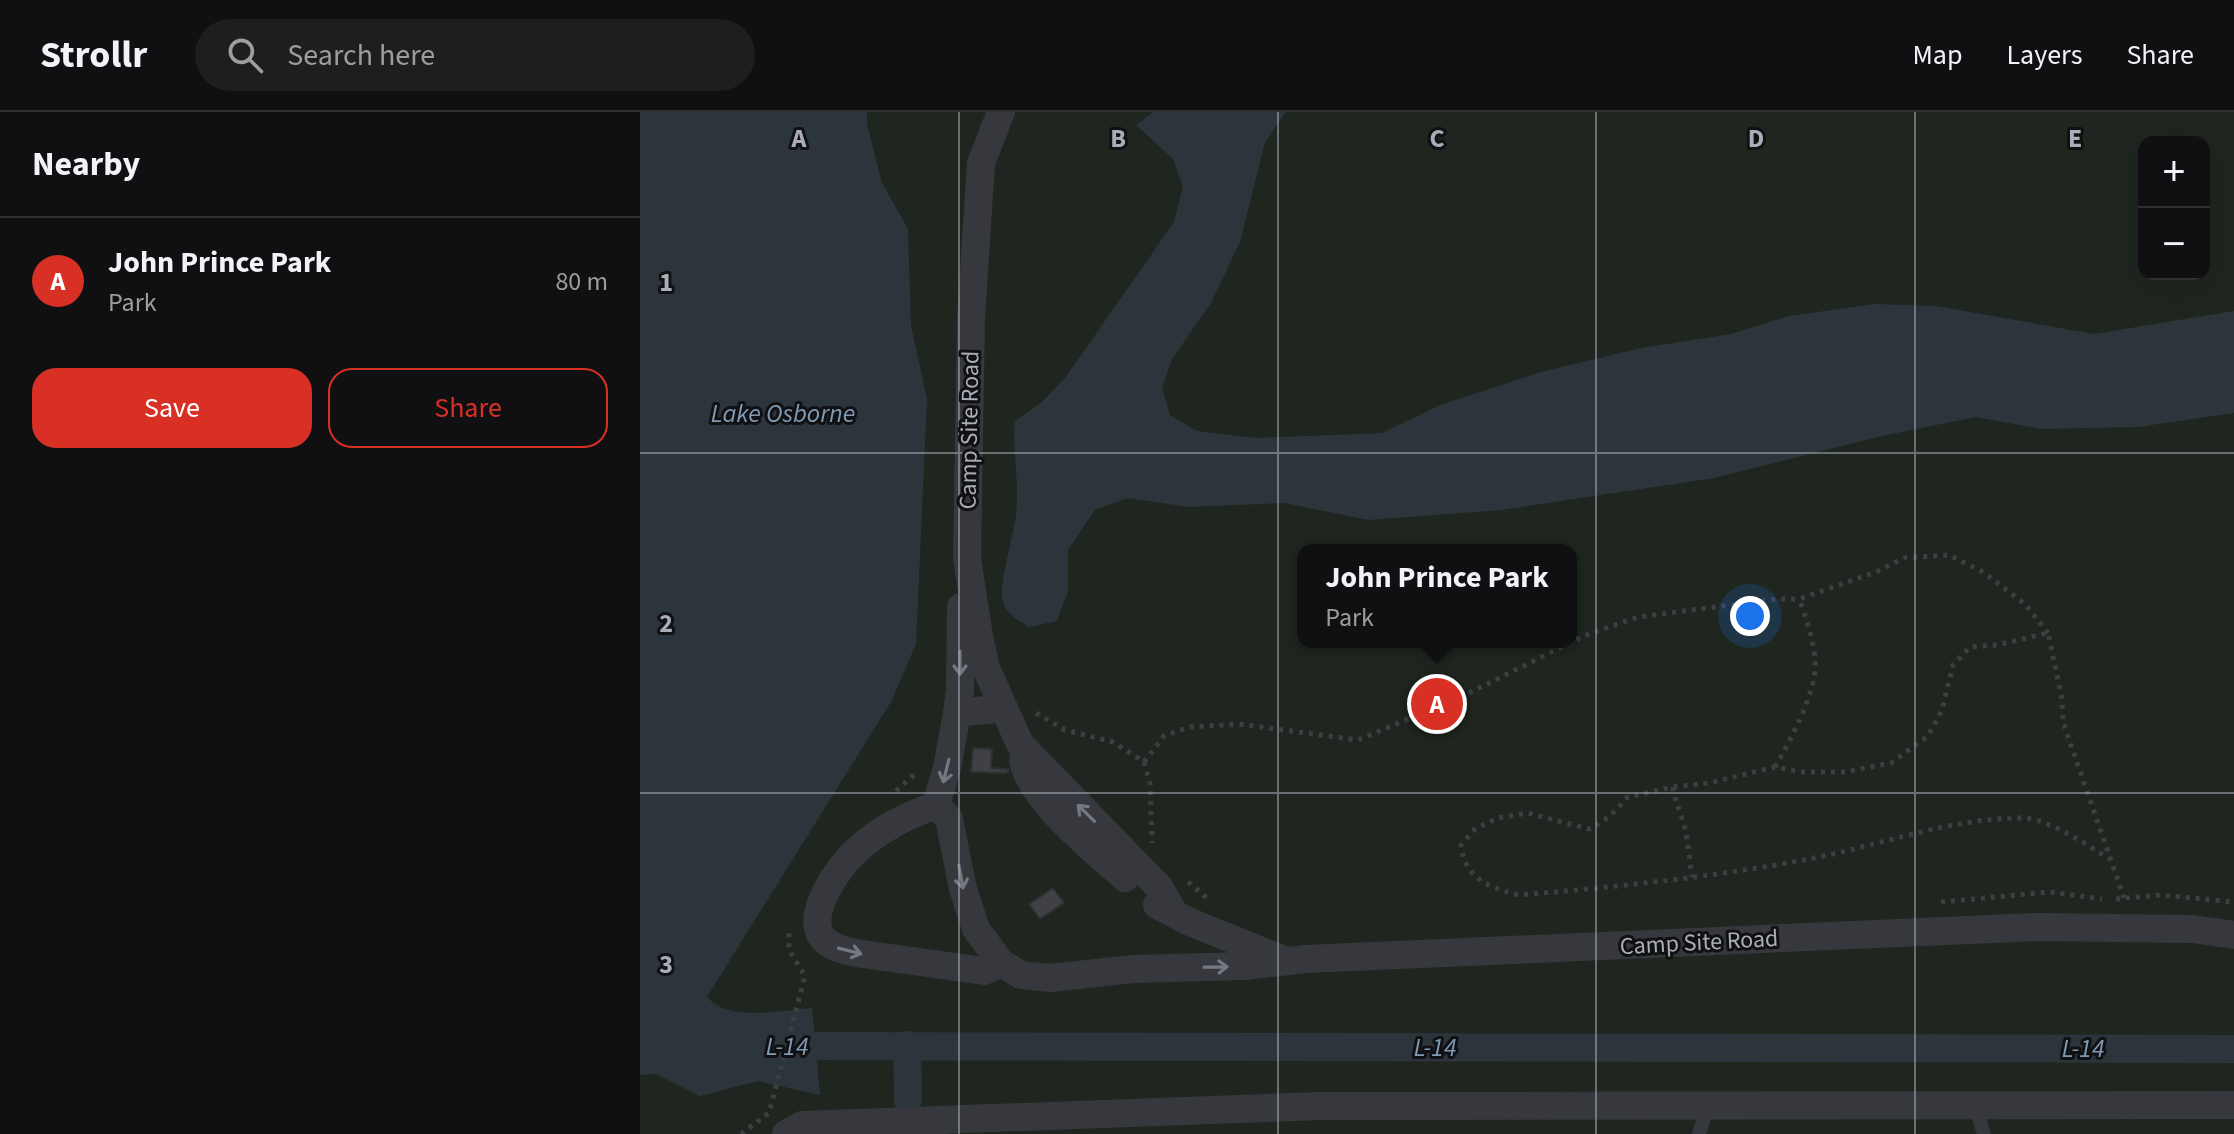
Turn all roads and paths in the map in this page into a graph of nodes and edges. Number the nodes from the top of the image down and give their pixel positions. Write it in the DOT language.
graph roads {
  1 [pos="1001,112"];
  2 [pos="967,558"];
  3 [pos="1799,599"];
  4 [pos="2048,633"];
  5 [pos="1577,639"];
  6 [pos="1560,648"];
  7 [pos="1004,708"];
  8 [pos="1034,711"];
  9 [pos="957,713"];
  10 [pos="1144,762"];
  11 [pos="922,766"];
  12 [pos="1775,767"];
  13 [pos="1673,787"];
  14 [pos="890,796"];
  15 [pos="936,805"];
  16 [pos="1152,846"];
  17 [pos="2111,860"];
  18 [pos="1183,877"];
  19 [pos="1692,877"];
  20 [pos="2124,898"];
  21 [pos="1211,902"];
  22 [pos="2234,902"];
  23 [pos="1932,903"];
  24 [pos="793,915"];
  25 [pos="1182,917"];
  26 [pos="2234,935"];
  27 [pos="1284,960"];
  28 [pos="1001,963"];
  29 [pos="1133,969"];
  30 [pos="1708,1105"];
  31 [pos="1975,1105"];
  32 [pos="2234,1105"];
  33 [pos="778,1123"];
  34 [pos="1065,1124"];
  35 [pos="741,1134"];
  36 [pos="1699,1134"];
  37 [pos="1984,1134"];
  1 -- 2 [label="street, Camp Site Road"];
  2 -- 7 [label="street, Camp Site Road"];
  2 -- 9 [label="street, one-way"];
  3 -- 4 [label="path"];
  3 -- 5 [label="path"];
  3 -- 12 [label="path"];
  4 -- 12 [label="path"];
  4 -- 17 [label="path"];
  6 -- 10 [label="path"];
  7 -- 9 [label="street"];
  25 -- 7 [label="street, Camp Site Road, one-way"];
  8 -- 10 [label="path"];
  9 -- 15 [label="street, one-way"];
  10 -- 16 [label="path"];
  11 -- 14 [label="path"];
  12 -- 13 [label="path"];
  13 -- 19 [label="path"];
  13 -- 19 [label="path"];
  15 -- 28 [label="street, one-way"];
  15 -- 28 [label="street, one-way"];
  17 -- 19 [label="path"];
  17 -- 20 [label="path"];
  18 -- 21 [label="path"];
  20 -- 22 [label="path"];
  20 -- 23 [label="path"];
  24 -- 33 [label="path"];
  25 -- 27 [label="street, Camp Site Road"];
  25 -- 29 [label="street"];
  26 -- 27 [label="street, Camp Site Road"];
  29 -- 27 [label="street, one-way"];
  28 -- 29 [label="street"];
  30 -- 31 [label="street"];
  30 -- 34 [label="street"];
  30 -- 36 [label="lane"];
  31 -- 32 [label="street"];
  31 -- 37 [label="lane"];
  33 -- 34 [label="street"];
  33 -- 35 [label="path"];
}
